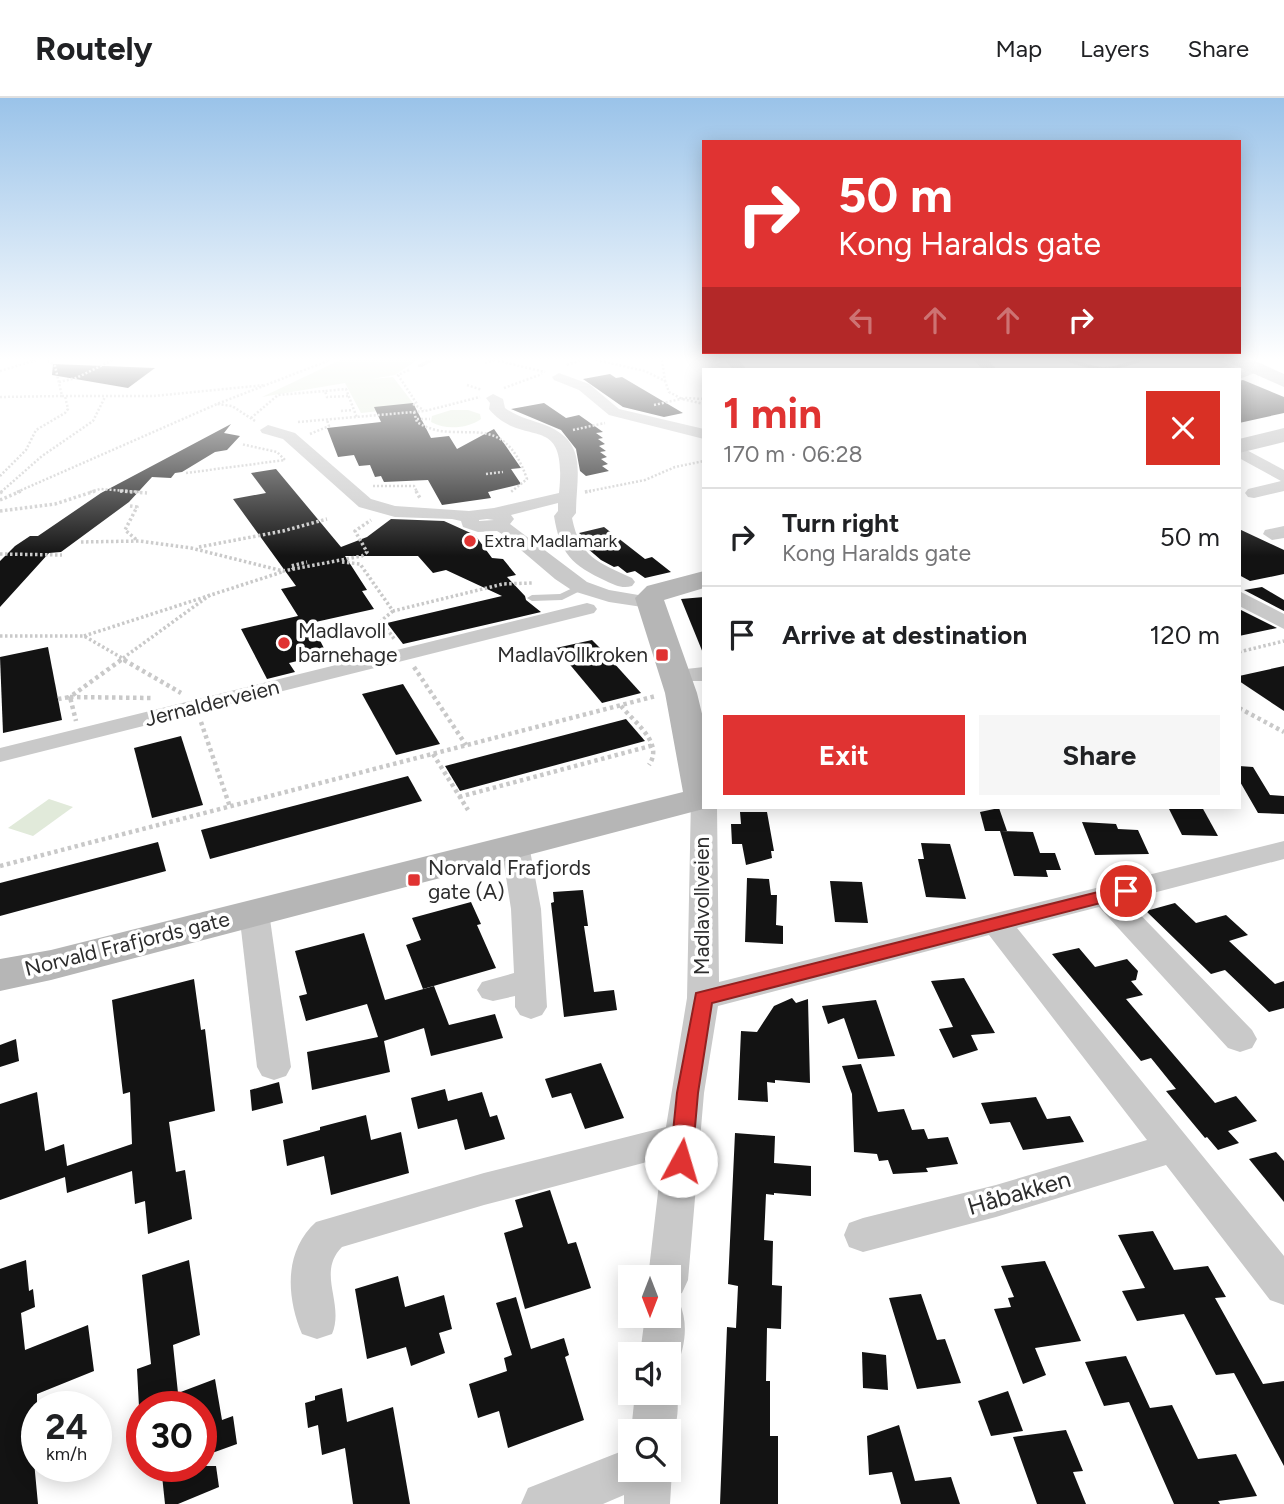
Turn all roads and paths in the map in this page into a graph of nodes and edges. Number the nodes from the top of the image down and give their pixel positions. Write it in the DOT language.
graph roads {
  1 [pos="43,426"];
  2 [pos="86,426"];
  3 [pos="168,426"];
  4 [pos="262,426"];
  5 [pos="279,426"];
  6 [pos="329,426"];
  7 [pos="425,426"];
  8 [pos="531,426"];
  9 [pos="593,426"];
  10 [pos="670,426"];
  11 [pos="268,430"];
  12 [pos="320,432"];
  13 [pos="555,433"];
  14 [pos="702,434"];
  15 [pos="1284,435"];
  16 [pos="241,444"];
  17 [pos="1241,448"];
  18 [pos="1241,450"];
  19 [pos="687,459"];
  20 [pos="702,461"];
  21 [pos="280,463"];
  22 [pos="691,463"];
  23 [pos="284,466"];
  24 [pos="503,472"];
  25 [pos="186,473"];
  26 [pos="486,474"];
  27 [pos="0,476"];
  28 [pos="1283,478"];
  29 [pos="384,486"];
  30 [pos="0,493"];
  31 [pos="1254,493"];
  32 [pos="147,494"];
  33 [pos="507,495"];
  34 [pos="568,496"];
  35 [pos="0,500"];
  36 [pos="532,503"];
  37 [pos="424,504"];
  38 [pos="130,506"];
  39 [pos="0,511"];
  40 [pos="391,512"];
  41 [pos="564,516"];
  42 [pos="327,519"];
  43 [pos="497,519"];
  44 [pos="139,541"];
  45 [pos="81,542"];
  46 [pos="191,548"];
  47 [pos="0,554"];
  48 [pos="358,554"];
  49 [pos="62,555"];
  50 [pos="335,561"];
  51 [pos="307,562"];
  52 [pos="360,564"];
  53 [pos="294,569"];
  54 [pos="283,571"];
  55 [pos="702,580"];
  56 [pos="644,594"];
  57 [pos="209,595"];
  58 [pos="581,596"];
  59 [pos="532,598"];
  60 [pos="1241,598"];
  61 [pos="393,611"];
  62 [pos="1284,623"];
  63 [pos="0,635"];
  64 [pos="84,635"];
  65 [pos="1284,641"];
  66 [pos="1241,652"];
  67 [pos="406,655"];
  68 [pos="121,659"];
  69 [pos="679,682"];
  70 [pos="70,697"];
  71 [pos="58,699"];
  72 [pos="194,703"];
  73 [pos="621,706"];
  74 [pos="1241,709"];
  75 [pos="1284,732"];
  76 [pos="79,736"];
  77 [pos="466,745"];
  78 [pos="654,745"];
  79 [pos="433,754"];
  80 [pos="0,755"];
  81 [pos="649,765"];
  82 [pos="702,792"];
  83 [pos="459,797"];
  84 [pos="702,798"];
  85 [pos="230,807"];
  86 [pos="703,809"];
  87 [pos="468,810"];
  88 [pos="514,845"];
  89 [pos="1284,850"];
  90 [pos="0,866"];
  91 [pos="1105,896"];
  92 [pos="254,912"];
  93 [pos="996,923"];
  94 [pos="0,975"];
  95 [pos="493,989"];
  96 [pos="703,998"];
  97 [pos="1240,1040"];
  98 [pos="274,1067"];
  99 [pos="684,1137"];
  100 [pos="1174,1147"];
  101 [pos="863,1234"];
  102 [pos="670,1265"];
  103 [pos="1284,1287"];
  104 [pos="317,1320"];
  105 [pos="618,1475"];
  106 [pos="648,1482"];
  107 [pos="544,1504"];
  108 [pos="647,1504"];
  1 -- 27 [label="path"];
  2 -- 30 [label="path"];
  3 -- 35 [label="path"];
  4 -- 11 [label="path"];
  5 -- 11 [label="path"];
  6 -- 12 [label="path"];
  7 -- 33 [label="path"];
  8 -- 13 [label="street"];
  9 -- 13 [label="path"];
  10 -- 14 [label="street"];
  11 -- 40 [label="street"];
  13 -- 34 [label="street"];
  15 -- 17 [label="street"];
  16 -- 21 [label="path"];
  18 -- 28 [label="street"];
  19 -- 22 [label="path"];
  20 -- 22 [label="path"];
  21 -- 23 [label="path"];
  21 -- 25 [label="path"];
  22 -- 34 [label="path"];
  24 -- 26 [label="path"];
  28 -- 31 [label="street"];
  29 -- 37 [label="path"];
  32 -- 39 [label="path"];
  34 -- 36 [label="street"];
  34 -- 41 [label="street"];
  36 -- 41 [label="street"];
  36 -- 43 [label="street"];
  38 -- 44 [label="path"];
  40 -- 43 [label="street"];
  40 -- 48 [label="path"];
  41 -- 56 [label="street"];
  42 -- 46 [label="path"];
  43 -- 58 [label="street, Jernalderveien"];
  44 -- 45 [label="path"];
  44 -- 46 [label="path"];
  46 -- 54 [label="path"];
  47 -- 49 [label="path"];
  48 -- 50 [label="path"];
  48 -- 52 [label="path"];
  50 -- 52 [label="path"];
  50 -- 53 [label="path"];
  51 -- 53 [label="path"];
  52 -- 61 [label="path"];
  53 -- 54 [label="path"];
  54 -- 57 [label="path"];
  55 -- 56 [label="street, Jernalderveien"];
  56 -- 58 [label="street, Jernalderveien"];
  56 -- 69 [label="street, Madlavollveien"];
  57 -- 64 [label="path"];
  57 -- 68 [label="path"];
  58 -- 59 [label="lane"];
  58 -- 61 [label="path"];
  58 -- 67 [label="street, Jernalderveien"];
  60 -- 62 [label="street"];
  61 -- 67 [label="path"];
  63 -- 64 [label="path"];
  64 -- 68 [label="path"];
  65 -- 66 [label="path"];
  67 -- 72 [label="street, Jernalderveien"];
  67 -- 77 [label="path"];
  68 -- 70 [label="path"];
  68 -- 72 [label="path"];
  69 -- 73 [label="path"];
  69 -- 82 [label="street, Madlavollveien"];
  70 -- 71 [label="path"];
  70 -- 72 [label="path"];
  70 -- 76 [label="path"];
  72 -- 76 [label="street, Jernalderveien"];
  72 -- 85 [label="path"];
  73 -- 77 [label="path"];
  73 -- 78 [label="path"];
  74 -- 75 [label="path"];
  76 -- 80 [label="street, Jernalderveien"];
  77 -- 79 [label="path"];
  78 -- 81 [label="path"];
  78 -- 83 [label="path"];
  79 -- 83 [label="path"];
  79 -- 85 [label="path"];
  83 -- 87 [label="path"];
  84 -- 88 [label="street, Norvald Frafjords gate"];
  85 -- 90 [label="path"];
  86 -- 96 [label="street, Madlavollveien"];
  88 -- 92 [label="street, Norvald Frafjords gate"];
  88 -- 95 [label="street"];
  89 -- 91 [label="street"];
  91 -- 93 [label="street"];
  91 -- 97 [label="street"];
  92 -- 94 [label="street, Norvald Frafjords gate"];
  92 -- 98 [label="street, Norvald Frafjords gate"];
  93 -- 96 [label="street"];
  93 -- 100 [label="street"];
  96 -- 99 [label="street, Madlavollveien"];
  99 -- 102 [label="street, Madlavollveien"];
  99 -- 104 [label="street"];
  100 -- 101 [label="street, Håbakken"];
  100 -- 103 [label="street"];
  105 -- 107 [label="street"];
  106 -- 108 [label="street"];
}
